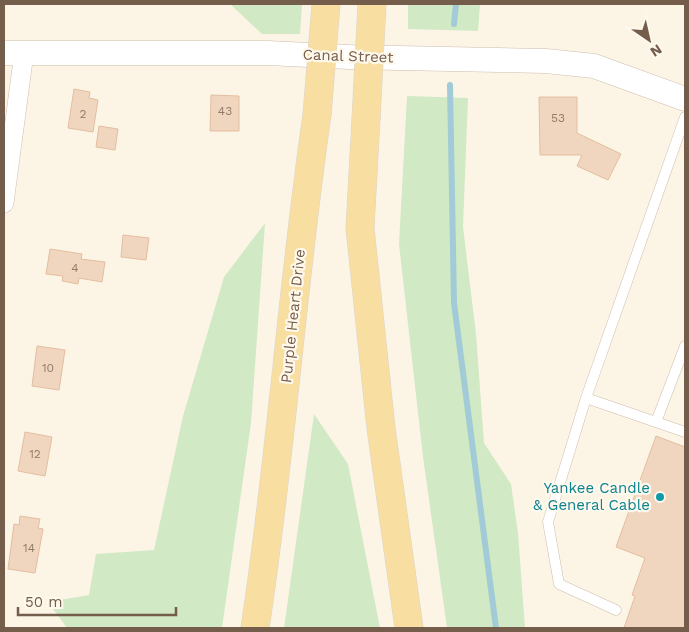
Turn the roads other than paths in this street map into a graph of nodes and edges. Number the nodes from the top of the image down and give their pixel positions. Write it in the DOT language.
graph roads {
  1 [pos="326,4"];
  2 [pos="372,4"];
  3 [pos="14,53"];
  4 [pos="685,99"];
  5 [pos="685,116"];
  6 [pos="4,203"];
  7 [pos="685,346"];
  8 [pos="586,398"];
  9 [pos="656,422"];
  10 [pos="685,432"];
  11 [pos="616,610"];
  12 [pos="255,628"];
  13 [pos="409,628"];
  1 -- 12 [label="main road, Purple Heart Drive, bridge"];
  2 -- 13 [label="main road, bridge"];
  3 -- 4 [label="street, Canal Street"];
  3 -- 6 [label="street"];
  5 -- 8 [label="lane"];
  7 -- 9 [label="lane"];
  8 -- 9 [label="lane"];
  8 -- 11 [label="lane"];
  9 -- 10 [label="lane"];
}
